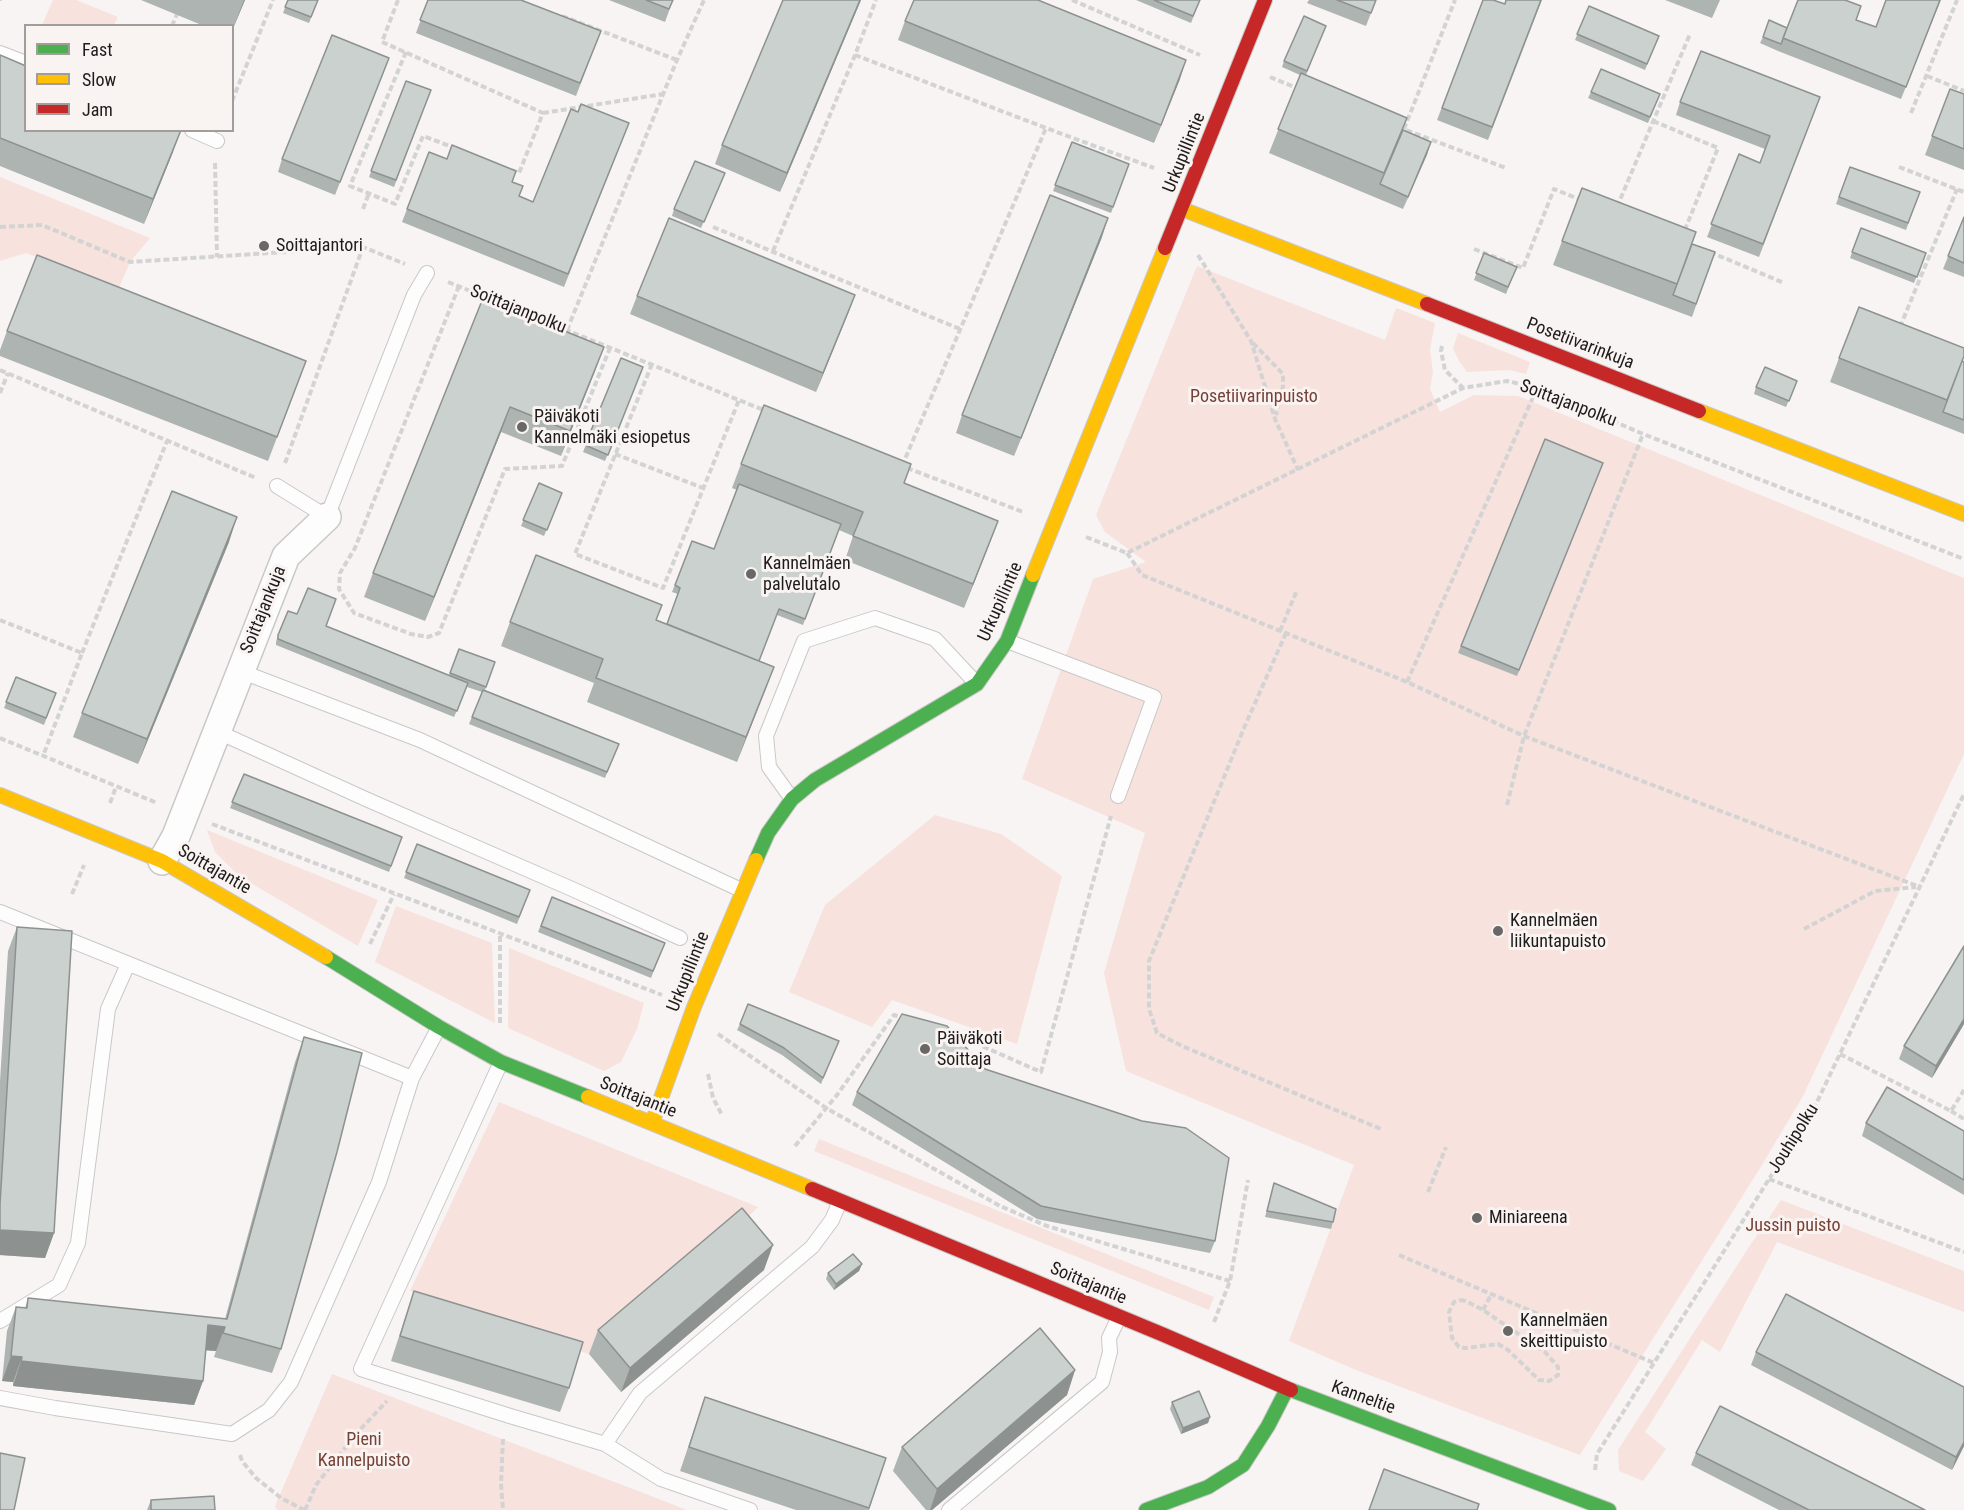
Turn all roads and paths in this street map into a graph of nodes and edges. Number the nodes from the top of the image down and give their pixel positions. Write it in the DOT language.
graph roads {
  1 [pos="273,0"];
  2 [pos="398,0"];
  3 [pos="704,0"];
  4 [pos="876,0"];
  5 [pos="1072,0"];
  6 [pos="1265,0"];
  7 [pos="1455,0"];
  8 [pos="1957,0"];
  9 [pos="177,14"];
  10 [pos="561,16"];
  11 [pos="173,24"];
  12 [pos="1690,34"];
  13 [pos="406,52"];
  14 [pos="0,53"];
  15 [pos="855,55"];
  16 [pos="1200,55"];
  17 [pos="677,60"];
  18 [pos="24,62"];
  19 [pos="1266,76"];
  20 [pos="1927,76"];
  21 [pos="1964,91"];
  22 [pos="1309,92"];
  23 [pos="663,94"];
  24 [pos="234,96"];
  25 [pos="543,113"];
  26 [pos="1911,113"];
  27 [pos="1653,121"];
  28 [pos="1394,125"];
  29 [pos="1046,128"];
  30 [pos="1404,129"];
  31 [pos="197,132"];
  32 [pos="217,141"];
  33 [pos="455,148"];
  34 [pos="215,158"];
  35 [pos="1899,167"];
  36 [pos="1154,168"];
  37 [pos="1506,168"];
  38 [pos="509,169"];
  39 [pos="1957,189"];
  40 [pos="1964,192"];
  41 [pos="369,193"];
  42 [pos="1585,201"];
  43 [pos="363,208"];
  44 [pos="1182,209"];
  45 [pos="1615,213"];
  46 [pos="0,227"];
  47 [pos="713,227"];
  48 [pos="1681,240"];
  49 [pos="363,247"];
  50 [pos="1474,249"];
  51 [pos="1701,249"];
  52 [pos="773,251"];
  53 [pos="217,257"];
  54 [pos="427,273"];
  55 [pos="1784,283"];
  56 [pos="459,286"];
  57 [pos="1450,313"];
  58 [pos="960,329"];
  59 [pos="1899,329"];
  60 [pos="567,330"];
  61 [pos="1251,341"];
  62 [pos="610,348"];
  63 [pos="1551,353"];
  64 [pos="652,364"];
  65 [pos="0,370"];
  66 [pos="8,373"];
  67 [pos="1463,388"];
  68 [pos="1537,388"];
  69 [pos="0,393"];
  70 [pos="739,400"];
  71 [pos="771,413"];
  72 [pos="1275,419"];
  73 [pos="1643,434"];
  74 [pos="167,441"];
  75 [pos="615,454"];
  76 [pos="1298,470"];
  77 [pos="277,486"];
  78 [pos="703,488"];
  79 [pos="1018,510"];
  80 [pos="1964,514"];
  81 [pos="327,517"];
  82 [pos="1080,534"];
  83 [pos="1127,553"];
  84 [pos="1964,559"];
  85 [pos="1297,590"];
  86 [pos="0,620"];
  87 [pos="1280,631"];
  88 [pos="1286,633"];
  89 [pos="1007,641"];
  90 [pos="82,653"];
  91 [pos="240,671"];
  92 [pos="1407,682"];
  93 [pos="977,684"];
  94 [pos="216,731"];
  95 [pos="1524,736"];
  96 [pos="0,738"];
  97 [pos="43,756"];
  98 [pos="1964,794"];
  99 [pos="0,795"];
  100 [pos="1118,796"];
  101 [pos="792,799"];
  102 [pos="150,800"];
  103 [pos="1507,805"];
  104 [pos="1111,818"];
  105 [pos="203,821"];
  106 [pos="162,861"];
  107 [pos="1920,887"];
  108 [pos="741,891"];
  109 [pos="394,894"];
  110 [pos="0,912"];
  111 [pos="1803,929"];
  112 [pos="500,934"];
  113 [pos="680,938"];
  114 [pos="366,952"];
  115 [pos="128,964"];
  116 [pos="660,994"];
  117 [pos="904,1018"];
  118 [pos="439,1027"];
  119 [pos="500,1029"];
  120 [pos="945,1030"];
  121 [pos="716,1032"];
  122 [pos="1840,1054"];
  123 [pos="501,1062"];
  124 [pos="412,1078"];
  125 [pos="1964,1090"];
  126 [pos="826,1108"];
  127 [pos="1952,1111"];
  128 [pos="1964,1119"];
  129 [pos="652,1123"];
  130 [pos="1381,1129"];
  131 [pos="1446,1147"];
  132 [pos="792,1148"];
  133 [pos="1769,1179"];
  134 [pos="1248,1180"];
  135 [pos="1428,1192"];
  136 [pos="840,1201"];
  137 [pos="1964,1252"];
  138 [pos="1400,1255"];
  139 [pos="1230,1281"];
  140 [pos="1491,1294"];
  141 [pos="1483,1310"];
  142 [pos="1119,1316"];
  143 [pos="0,1321"];
  144 [pos="1214,1322"];
  145 [pos="1654,1364"];
  146 [pos="404,1383"];
  147 [pos="1287,1389"];
  148 [pos="0,1398"];
  149 [pos="510,1416"];
  150 [pos="232,1434"];
  151 [pos="605,1444"];
  152 [pos="1595,1468"];
  153 [pos="304,1510"];
  154 [pos="503,1510"];
  155 [pos="750,1510"];
  156 [pos="949,1510"];
  157 [pos="1146,1510"];
  158 [pos="1610,1510"];
  1 -- 24 [label="path"];
  2 -- 13 [label="path"];
  3 -- 17 [label="path"];
  4 -- 15 [label="path"];
  5 -- 16 [label="path"];
  6 -- 44 [label="street, Urkupillintie"];
  7 -- 30 [label="path"];
  8 -- 20 [label="path"];
  9 -- 11 [label="path"];
  10 -- 17 [label="path"];
  12 -- 27 [label="path"];
  13 -- 25 [label="path"];
  13 -- 41 [label="path"];
  14 -- 18 [label="lane"];
  15 -- 29 [label="path"];
  15 -- 52 [label="path"];
  17 -- 23 [label="path"];
  19 -- 22 [label="path"];
  20 -- 21 [label="path"];
  20 -- 26 [label="path"];
  23 -- 25 [label="path"];
  23 -- 60 [label="path"];
  25 -- 38 [label="path"];
  27 -- 45 [label="path"];
  27 -- 48 [label="path"];
  28 -- 30 [label="path"];
  29 -- 36 [label="path"];
  29 -- 58 [label="path"];
  30 -- 37 [label="path"];
  31 -- 32 [label="lane"];
  33 -- 41 [label="path"];
  34 -- 53 [label="path"];
  35 -- 39 [label="path"];
  39 -- 40 [label="path"];
  39 -- 59 [label="path"];
  41 -- 43 [label="path"];
  42 -- 50 [label="path"];
  44 -- 57 [label="street, Posetiivarinkuja"];
  44 -- 61 [label="path"];
  44 -- 89 [label="street, Urkupillintie"];
  46 -- 53 [label="path, Soittajanpolku"];
  47 -- 52 [label="path"];
  49 -- 53 [label="path, Soittajanpolku"];
  49 -- 54 [label="path, Soittajanpolku"];
  49 -- 77 [label="path"];
  51 -- 55 [label="path"];
  52 -- 58 [label="path"];
  54 -- 56 [label="path, Soittajanpolku"];
  54 -- 81 [label="lane, Soittajankuja"];
  56 -- 60 [label="path, Soittajanpolku"];
  56 -- 62 [label="path"];
  57 -- 63 [label="street, Posetiivarinkuja"];
  57 -- 67 [label="path"];
  58 -- 79 [label="path"];
  60 -- 62 [label="path, Soittajanpolku"];
  61 -- 72 [label="path"];
  61 -- 72 [label="path"];
  62 -- 64 [label="path, Soittajanpolku"];
  63 -- 68 [label="path"];
  63 -- 80 [label="street, Posetiivarinkuja"];
  64 -- 70 [label="path, Soittajanpolku"];
  64 -- 75 [label="path"];
  65 -- 66 [label="path"];
  66 -- 69 [label="path"];
  66 -- 74 [label="path"];
  67 -- 68 [label="path, Soittajanpolku"];
  67 -- 76 [label="path, Soittajanpolku"];
  68 -- 73 [label="path, Soittajanpolku"];
  68 -- 92 [label="path"];
  70 -- 71 [label="path, Soittajanpolku"];
  70 -- 78 [label="path"];
  72 -- 76 [label="path"];
  73 -- 84 [label="path, Soittajanpolku"];
  73 -- 95 [label="path"];
  74 -- 77 [label="path"];
  74 -- 90 [label="path"];
  75 -- 78 [label="path"];
  75 -- 78 [label="path"];
  76 -- 83 [label="path, Soittajanpolku"];
  77 -- 81 [label="lane"];
  81 -- 91 [label="street, Soittajankuja"];
  82 -- 83 [label="path"];
  83 -- 87 [label="path"];
  85 -- 87 [label="path"];
  86 -- 90 [label="path"];
  87 -- 88 [label="path"];
  88 -- 92 [label="path"];
  88 -- 130 [label="path"];
  89 -- 93 [label="street, Urkupillintie"];
  89 -- 100 [label="lane"];
  90 -- 97 [label="path"];
  91 -- 94 [label="street, Soittajankuja"];
  91 -- 108 [label="lane"];
  92 -- 95 [label="path"];
  93 -- 101 [label="street, Urkupillintie"];
  93 -- 101 [label="lane"];
  94 -- 106 [label="street, Soittajankuja"];
  94 -- 113 [label="lane"];
  95 -- 103 [label="path"];
  95 -- 107 [label="path"];
  96 -- 97 [label="path"];
  97 -- 102 [label="path"];
  98 -- 107 [label="path, Jouhipolku"];
  99 -- 106 [label="street, Soittajantie"];
  101 -- 108 [label="street, Urkupillintie"];
  104 -- 120 [label="path"];
  105 -- 109 [label="path"];
  106 -- 118 [label="street, Soittajantie"];
  107 -- 111 [label="path"];
  107 -- 122 [label="path, Jouhipolku"];
  108 -- 129 [label="street, Urkupillintie"];
  109 -- 112 [label="path"];
  109 -- 114 [label="path"];
  110 -- 115 [label="lane"];
  112 -- 116 [label="path"];
  112 -- 119 [label="path"];
  115 -- 124 [label="lane"];
  115 -- 143 [label="lane"];
  117 -- 126 [label="path"];
  118 -- 123 [label="street, Soittajantie"];
  118 -- 124 [label="lane"];
  121 -- 126 [label="path"];
  122 -- 127 [label="path"];
  122 -- 133 [label="path, Jouhipolku"];
  123 -- 129 [label="street, Soittajantie"];
  123 -- 146 [label="lane"];
  124 -- 150 [label="lane"];
  125 -- 127 [label="path"];
  126 -- 132 [label="path"];
  126 -- 139 [label="path"];
  127 -- 128 [label="path"];
  129 -- 136 [label="street, Soittajantie"];
  131 -- 135 [label="path"];
  133 -- 137 [label="path"];
  133 -- 145 [label="path, Jouhipolku"];
  134 -- 139 [label="path"];
  136 -- 142 [label="street, Soittajantie"];
  136 -- 151 [label="lane"];
  138 -- 140 [label="path"];
  139 -- 144 [label="path"];
  140 -- 141 [label="path"];
  140 -- 145 [label="path"];
  141 -- 141 [label="path"];
  142 -- 147 [label="street, Soittajantie"];
  142 -- 156 [label="lane"];
  145 -- 152 [label="path, Jouhipolku"];
  146 -- 149 [label="lane"];
  146 -- 153 [label="path"];
  147 -- 157 [label="street"];
  147 -- 158 [label="street, Kanneltie"];
  148 -- 150 [label="lane"];
  149 -- 151 [label="lane"];
  149 -- 154 [label="path"];
  150 -- 153 [label="path"];
  151 -- 155 [label="lane"];
}
